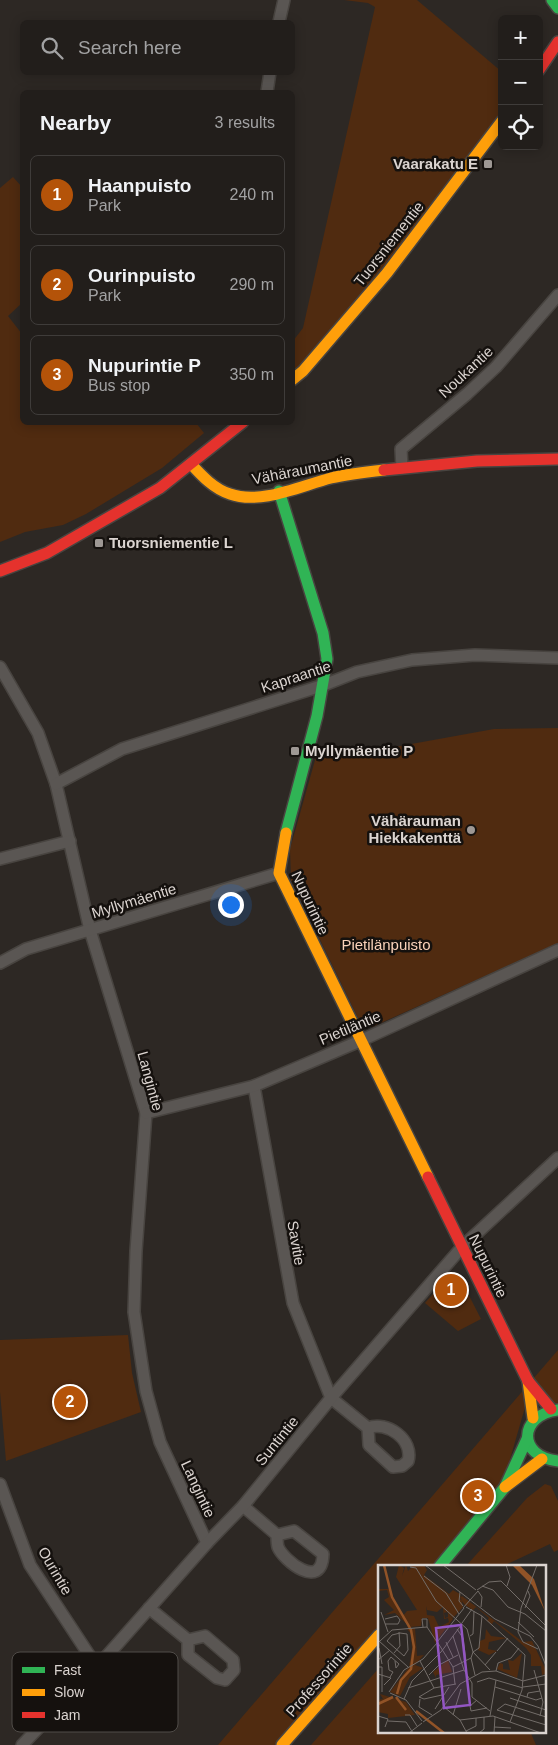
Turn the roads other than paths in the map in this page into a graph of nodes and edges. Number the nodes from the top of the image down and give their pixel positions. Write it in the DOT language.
graph roads {
  1 [pos="284,0"];
  2 [pos="552,0"];
  3 [pos="558,8"];
  4 [pos="279,20"];
  5 [pos="558,42"];
  6 [pos="543,64"];
  7 [pos="270,75"];
  8 [pos="267,90"];
  9 [pos="498,126"];
  10 [pos="558,295"];
  11 [pos="295,378"];
  12 [pos="239,425"];
  13 [pos="558,459"];
  14 [pos="191,464"];
  15 [pos="402,468"];
  16 [pos="279,491"];
  17 [pos="0,571"];
  18 [pos="558,658"];
  19 [pos="0,667"];
  20 [pos="324,685"];
  21 [pos="56,784"];
  22 [pos="70,841"];
  23 [pos="0,859"];
  24 [pos="278,873"];
  25 [pos="90,930"];
  26 [pos="558,950"];
  27 [pos="0,963"];
  28 [pos="360,1041"];
  29 [pos="254,1086"];
  30 [pos="146,1113"];
  31 [pos="558,1158"];
  32 [pos="462,1247"];
  33 [pos="528,1381"];
  34 [pos="331,1398"];
  35 [pos="554,1410"];
  36 [pos="533,1418"];
  37 [pos="368,1428"];
  38 [pos="527,1439"];
  39 [pos="542,1459"];
  40 [pos="558,1461"];
  41 [pos="0,1484"];
  42 [pos="505,1487"];
  43 [pos="244,1506"];
  44 [pos="277,1535"];
  45 [pos="207,1543"];
  46 [pos="441,1565"];
  47 [pos="149,1608"];
  48 [pos="378,1636"];
  49 [pos="188,1640"];
  50 [pos="87,1652"];
  51 [pos="110,1652"];
  52 [pos="34,1732"];
  53 [pos="22,1745"];
  54 [pos="282,1745"];
  1 -- 4 [label="street"];
  2 -- 3 [label="street"];
  5 -- 6 [label="street"];
  7 -- 8 [label="street"];
  9 -- 11 [label="street, Tuorsniementie"];
  10 -- 15 [label="street, Noukantie"];
  12 -- 14 [label="street"];
  13 -- 15 [label="street, Vähäraumantie"];
  14 -- 16 [label="street, Vähäraumantie"];
  14 -- 17 [label="street"];
  15 -- 16 [label="street, Vähäraumantie"];
  16 -- 20 [label="street, Nupurintie"];
  18 -- 20 [label="street, Kapraantie"];
  19 -- 21 [label="street, Langintie"];
  20 -- 21 [label="street, Kapraantie"];
  20 -- 24 [label="street, Nupurintie"];
  21 -- 22 [label="street, Langintie"];
  22 -- 23 [label="street"];
  22 -- 25 [label="street, Langintie"];
  24 -- 25 [label="street, Myllymäentie"];
  24 -- 28 [label="street, Nupurintie"];
  25 -- 27 [label="street, Myllymäentie"];
  25 -- 30 [label="street, Langintie"];
  26 -- 28 [label="street, Pietiläntie"];
  28 -- 29 [label="street, Pietiläntie"];
  28 -- 32 [label="street, Nupurintie"];
  29 -- 30 [label="street, Pietiläntie"];
  29 -- 34 [label="street, Savitie"];
  30 -- 45 [label="street, Langintie"];
  31 -- 32 [label="street, Suntintie"];
  32 -- 33 [label="street, Nupurintie"];
  32 -- 34 [label="street, Suntintie"];
  33 -- 35 [label="street, Nupurintie"];
  33 -- 36 [label="street, Nupurintie"];
  34 -- 37 [label="street"];
  34 -- 43 [label="street, Suntintie"];
  35 -- 36 [label="street"];
  36 -- 38 [label="street"];
  38 -- 39 [label="street"];
  38 -- 42 [label="street"];
  39 -- 40 [label="street"];
  39 -- 42 [label="street"];
  41 -- 50 [label="street, Ourintie"];
  42 -- 46 [label="street"];
  43 -- 44 [label="street"];
  43 -- 45 [label="street, Suntintie"];
  45 -- 47 [label="street, Suntintie"];
  47 -- 49 [label="street"];
  47 -- 51 [label="street, Suntintie"];
  48 -- 54 [label="street, Professorintie"];
  52 -- 53 [label="street, Suntintie"];
}
